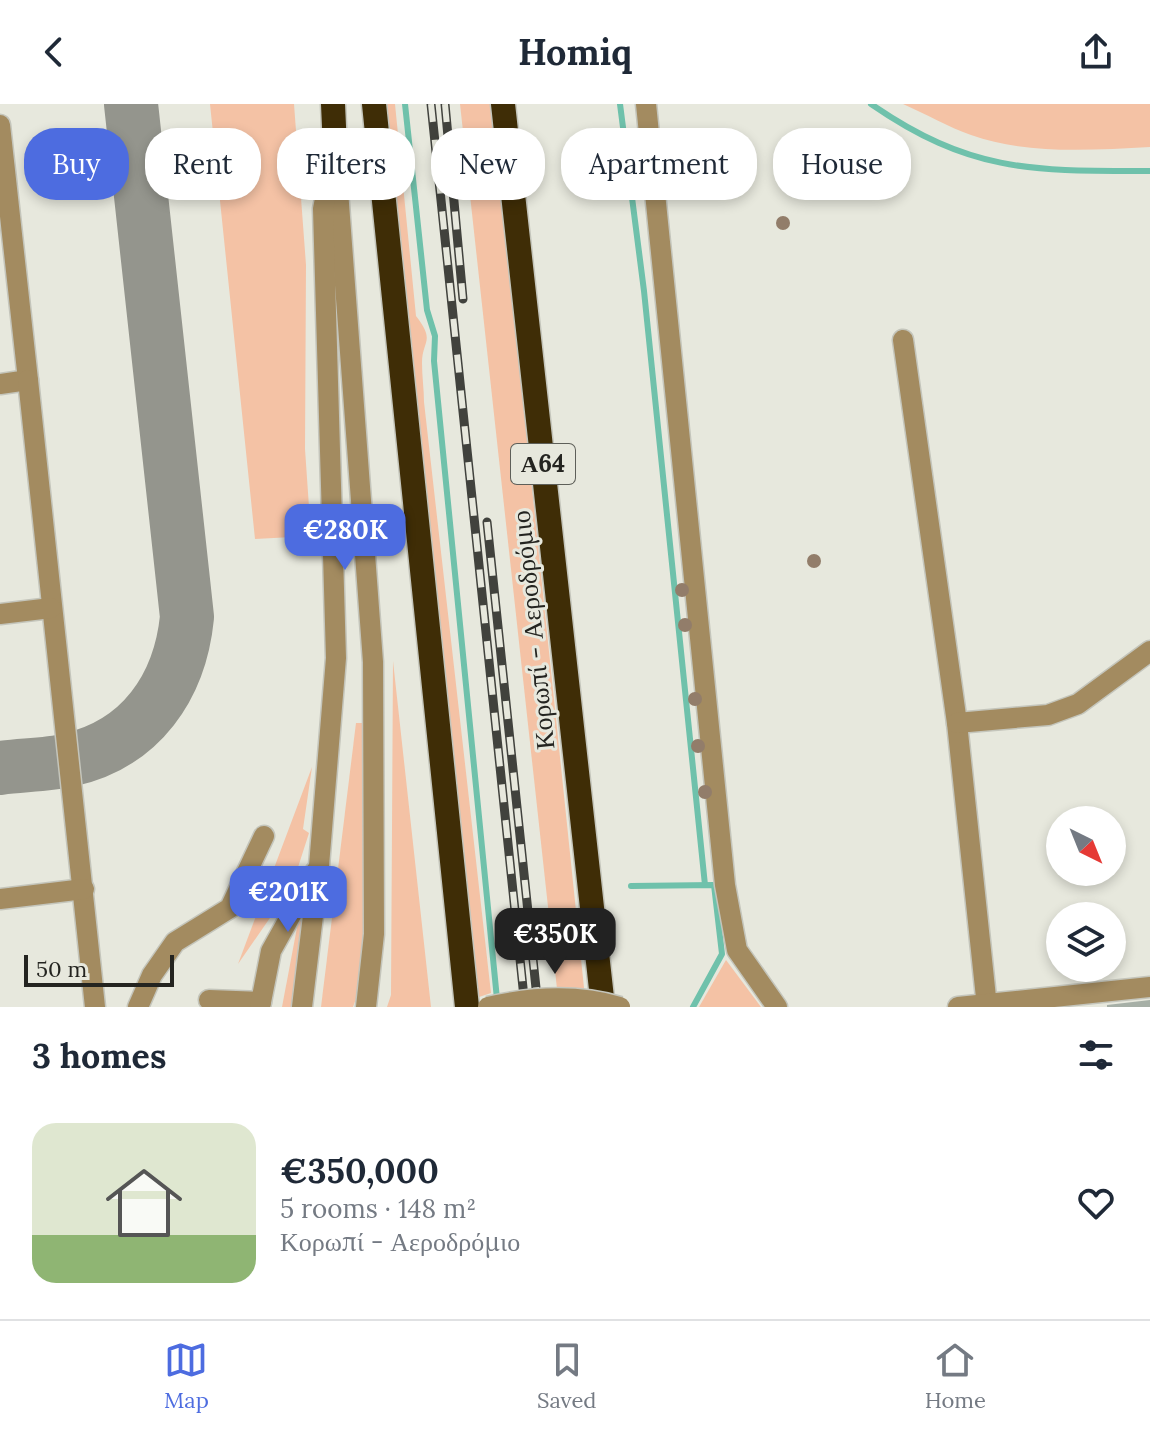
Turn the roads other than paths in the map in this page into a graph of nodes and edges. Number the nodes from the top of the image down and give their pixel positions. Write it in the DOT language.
graph roads {
  1 [pos="333,104"];
  2 [pos="374,104"];
  3 [pos="503,104"];
  4 [pos="646,104"];
  5 [pos="0,125"];
  6 [pos="334,128"];
  7 [pos="325,200"];
  8 [pos="339,200"];
  9 [pos="5,214"];
  10 [pos="903,340"];
  11 [pos="28,380"];
  12 [pos="0,384"];
  13 [pos="51,608"];
  14 [pos="0,614"];
  15 [pos="1150,651"];
  16 [pos="957,723"];
  17 [pos="264,836"];
  18 [pos="319,866"];
  19 [pos="84,889"];
  20 [pos="0,899"];
  21 [pos="1150,987"];
  22 [pos="209,1000"];
  23 [pos="367,1002"];
  24 [pos="261,1005"];
  25 [pos="986,1006"];
  26 [pos="95,1007"];
  27 [pos="138,1007"];
  28 [pos="302,1007"];
  29 [pos="467,1007"];
  30 [pos="488,1007"];
  31 [pos="603,1007"];
  32 [pos="620,1007"];
  33 [pos="777,1007"];
  34 [pos="958,1007"];
  1 -- 6 [label="highway"];
  2 -- 29 [label="highway"];
  3 -- 31 [label="highway, Κορωπί - Αεροδρόμιο / Α64"];
  4 -- 33 [label="street"];
  5 -- 9 [label="street"];
  7 -- 18 [label="street"];
  8 -- 23 [label="street"];
  9 -- 11 [label="street"];
  10 -- 16 [label="street"];
  11 -- 12 [label="street"];
  11 -- 13 [label="street"];
  13 -- 14 [label="street"];
  13 -- 19 [label="street"];
  15 -- 16 [label="street"];
  16 -- 25 [label="street"];
  17 -- 27 [label="street"];
  18 -- 24 [label="street"];
  18 -- 28 [label="street"];
  19 -- 20 [label="street"];
  19 -- 26 [label="street"];
  21 -- 25 [label="street"];
  22 -- 24 [label="street"];
  25 -- 34 [label="street"];
  30 -- 32 [label="street, bridge"];
}
